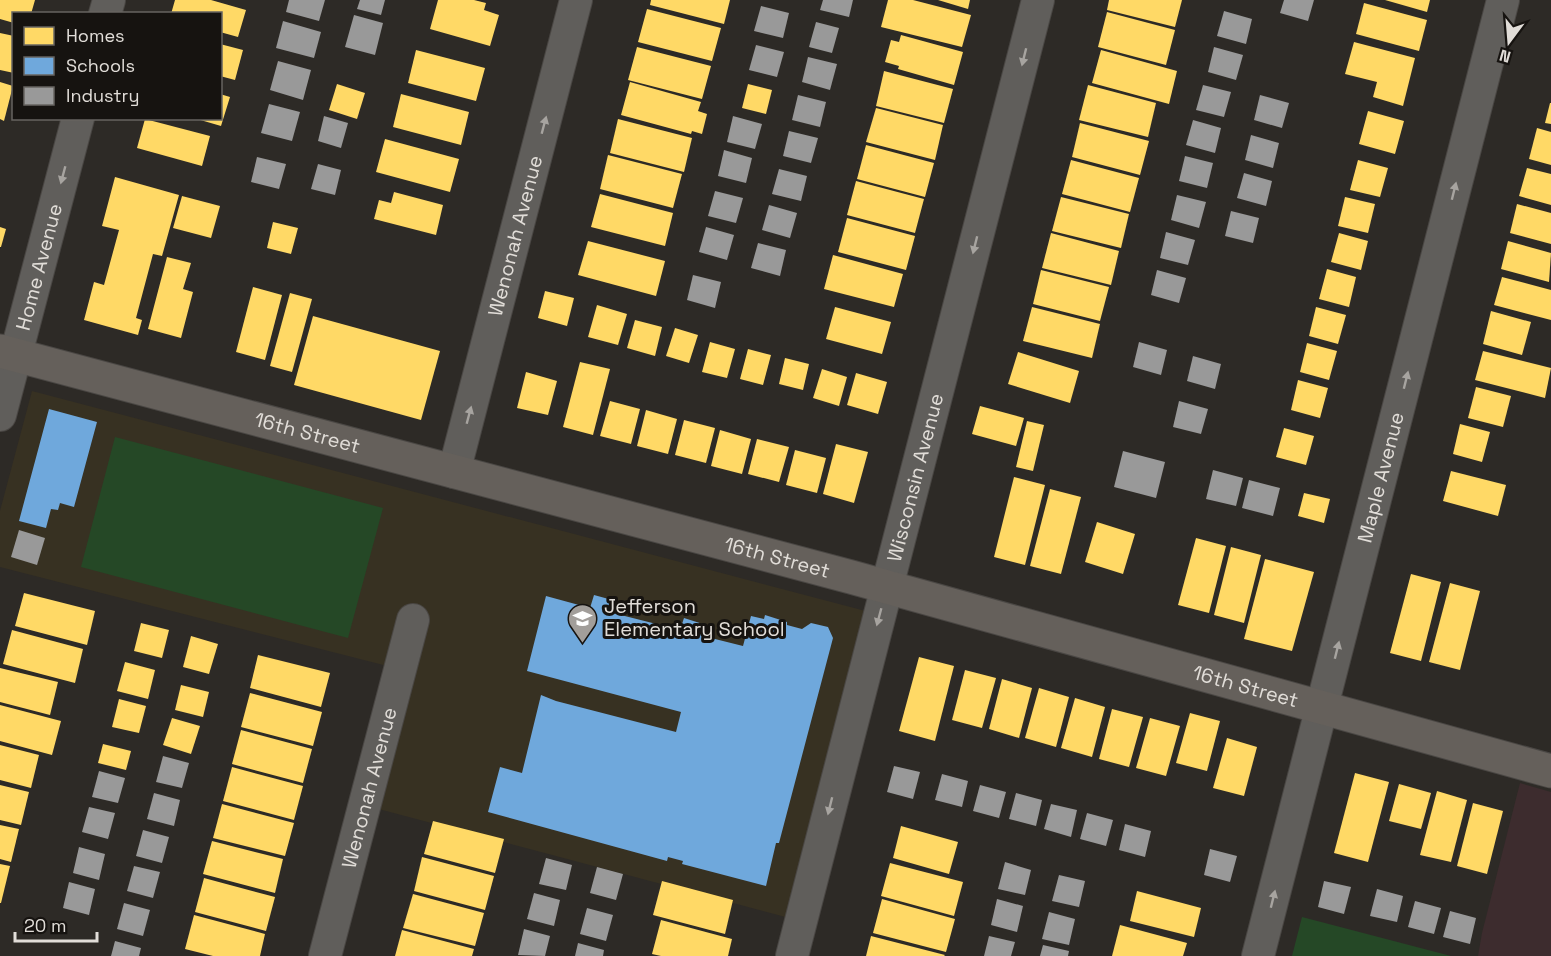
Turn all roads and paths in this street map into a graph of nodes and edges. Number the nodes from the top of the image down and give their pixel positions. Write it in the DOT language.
graph roads {
  1 [pos="576,0"];
  2 [pos="1038,0"];
  3 [pos="1503,0"];
  4 [pos="77,120"];
  5 [pos="8,353"];
  6 [pos="0,415"];
  7 [pos="454,472"];
  8 [pos="887,587"];
  9 [pos="413,620"];
  10 [pos="1322,707"];
  11 [pos="1551,771"];
  12 [pos="326,956"];
  13 [pos="792,956"];
  14 [pos="1258,956"];
  7 -- 1 [label="street, Wenonah Avenue, one-way"];
  2 -- 8 [label="street, Wisconsin Avenue, one-way"];
  10 -- 3 [label="street, Maple Avenue, one-way"];
  4 -- 5 [label="street, Home Avenue, one-way"];
  5 -- 6 [label="street, Home Avenue"];
  5 -- 7 [label="street, 16th Street"];
  7 -- 8 [label="street, 16th Street"];
  8 -- 10 [label="street, 16th Street"];
  8 -- 13 [label="street, Wisconsin Avenue, one-way"];
  9 -- 12 [label="street, Wenonah Avenue"];
  10 -- 11 [label="street, 16th Street"];
  14 -- 10 [label="street, Maple Avenue, one-way"];
}
